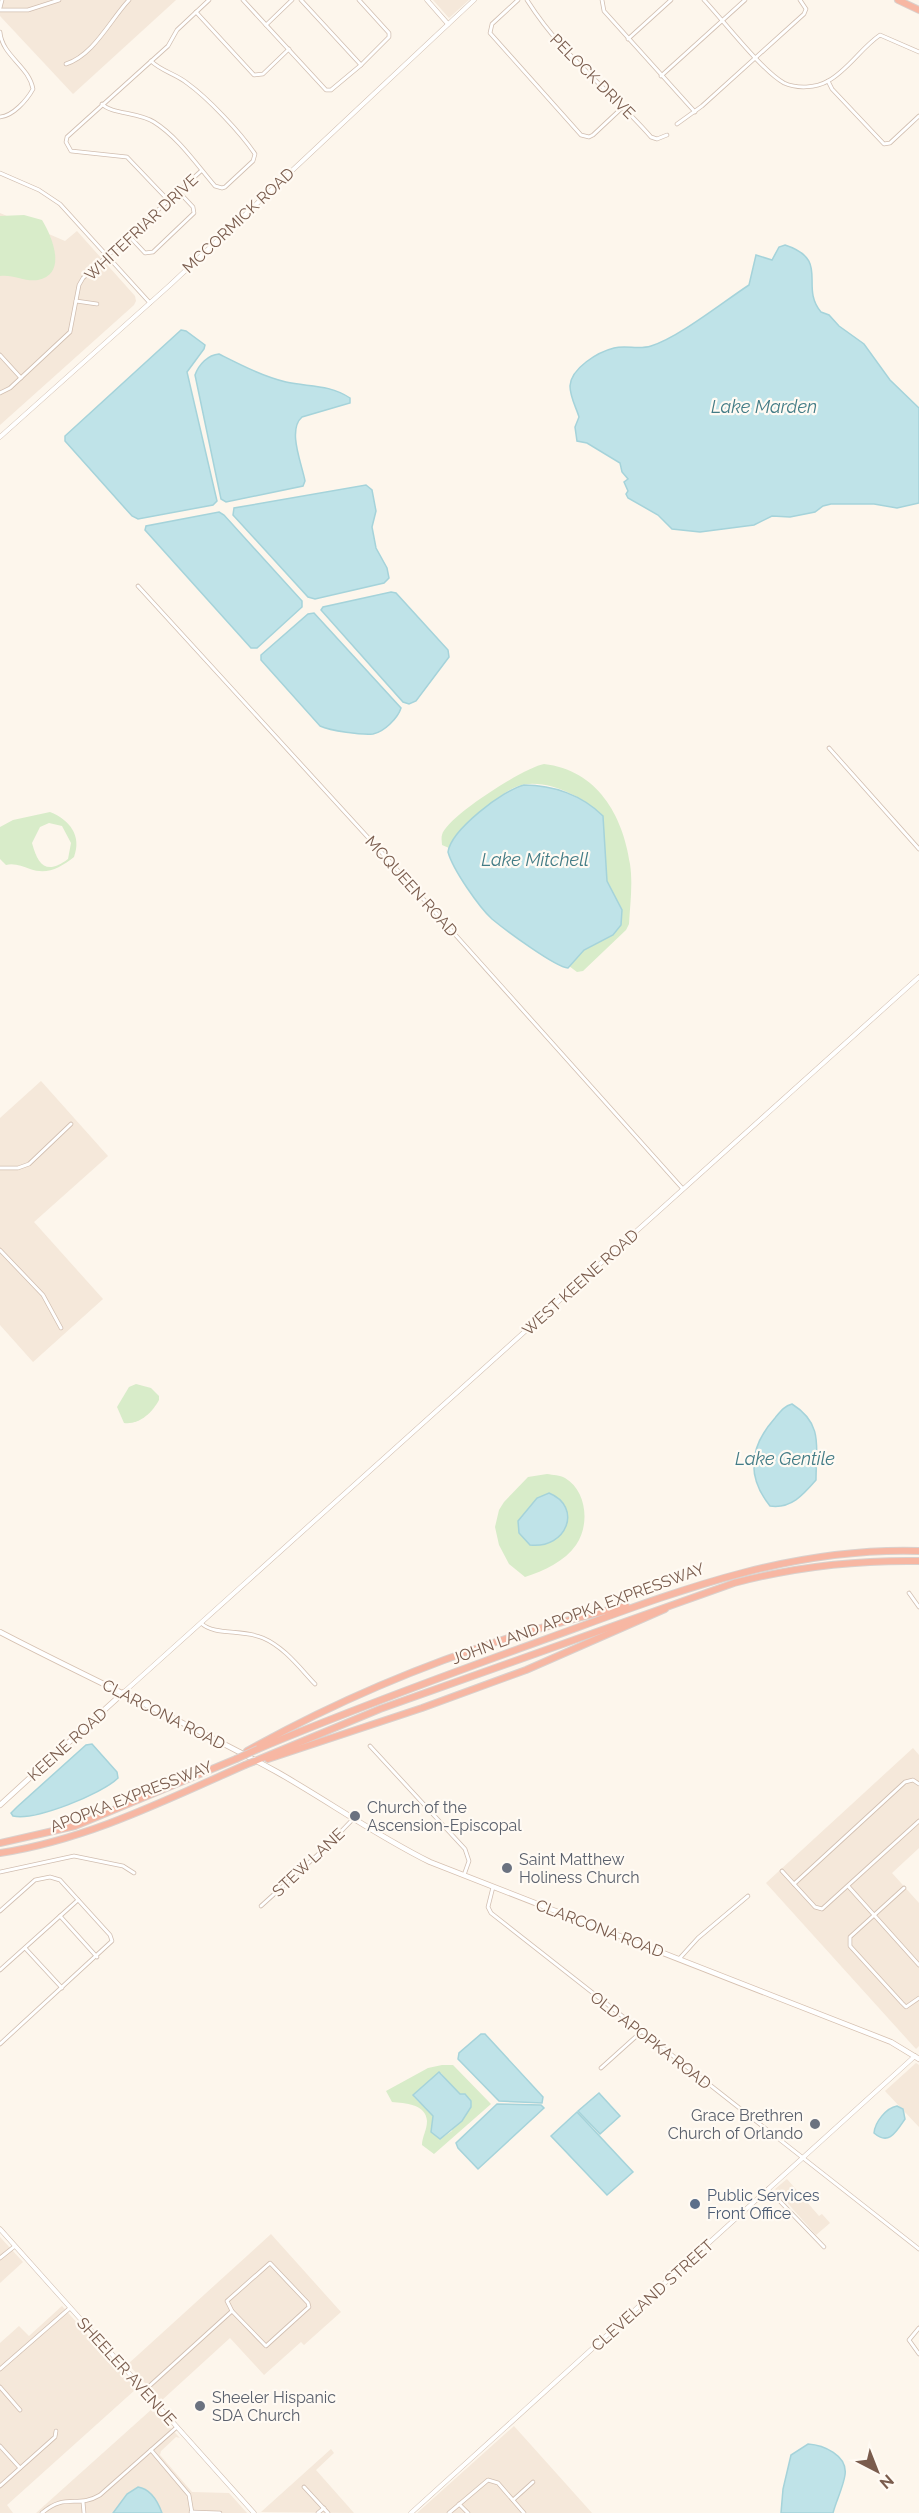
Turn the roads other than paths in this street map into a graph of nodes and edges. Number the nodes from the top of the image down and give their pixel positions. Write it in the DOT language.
graph roads {
  1 [pos="2,0"];
  2 [pos="59,0"];
  3 [pos="129,0"];
  4 [pos="209,0"];
  5 [pos="243,0"];
  6 [pos="292,0"];
  7 [pos="301,0"];
  8 [pos="359,0"];
  9 [pos="427,0"];
  10 [pos="474,0"];
  11 [pos="519,0"];
  12 [pos="527,0"];
  13 [pos="602,0"];
  14 [pos="671,0"];
  15 [pos="704,0"];
  16 [pos="745,0"];
  17 [pos="800,0"];
  18 [pos="898,0"];
  19 [pos="0,9"];
  20 [pos="919,10"];
  21 [pos="196,12"];
  22 [pos="723,20"];
  23 [pos="266,24"];
  24 [pos="448,24"];
  25 [pos="0,32"];
  26 [pos="628,39"];
  27 [pos="289,50"];
  28 [pos="919,52"];
  29 [pos="756,57"];
  30 [pos="151,60"];
  31 [pos="66,64"];
  32 [pos="361,65"];
  33 [pos="662,75"];
  34 [pos="828,81"];
  35 [pos="102,104"];
  36 [pos="624,106"];
  37 [pos="695,112"];
  38 [pos="0,117"];
  39 [pos="919,117"];
  40 [pos="677,124"];
  41 [pos="667,135"];
  42 [pos="201,171"];
  43 [pos="0,173"];
  44 [pos="179,191"];
  45 [pos="169,201"];
  46 [pos="129,236"];
  47 [pos="107,256"];
  48 [pos="76,301"];
  49 [pos="150,303"];
  50 [pos="97,304"];
  51 [pos="0,355"];
  52 [pos="21,378"];
  53 [pos="0,393"];
  54 [pos="0,437"];
  55 [pos="138,586"];
  56 [pos="829,748"];
  57 [pos="919,849"];
  58 [pos="919,977"];
  59 [pos="71,1124"];
  60 [pos="0,1168"];
  61 [pos="683,1189"];
  62 [pos="0,1250"];
  63 [pos="61,1328"];
  64 [pos="919,1551"];
  65 [pos="919,1561"];
  66 [pos="241,1587"];
  67 [pos="909,1593"];
  68 [pos="656,1599"];
  69 [pos="673,1604"];
  70 [pos="919,1607"];
  71 [pos="201,1623"];
  72 [pos="0,1632"];
  73 [pos="315,1684"];
  74 [pos="124,1692"];
  75 [pos="369,1746"];
  76 [pos="255,1748"];
  77 [pos="271,1756"];
  78 [pos="919,1784"];
  79 [pos="0,1804"];
  80 [pos="354,1818"];
  81 [pos="919,1821"];
  82 [pos="0,1843"];
  83 [pos="0,1853"];
  84 [pos="782,1871"];
  85 [pos="0,1872"];
  86 [pos="134,1873"];
  87 [pos="464,1875"];
  88 [pos="794,1884"];
  89 [pos="493,1886"];
  90 [pos="848,1887"];
  91 [pos="904,1888"];
  92 [pos="748,1896"];
  93 [pos="78,1900"];
  94 [pos="261,1906"];
  95 [pos="0,1911"];
  96 [pos="874,1915"];
  97 [pos="60,1916"];
  98 [pos="25,1948"];
  99 [pos="97,1957"];
  100 [pos="679,1959"];
  101 [pos="919,1965"];
  102 [pos="0,1970"];
  103 [pos="62,1988"];
  104 [pos="919,1998"];
  105 [pos="641,2032"];
  106 [pos="0,2044"];
  107 [pos="918,2056"];
  108 [pos="601,2068"];
  109 [pos="803,2157"];
  110 [pos="768,2189"];
  111 [pos="0,2229"];
  112 [pos="15,2246"];
  113 [pos="824,2247"];
  114 [pos="919,2249"];
  115 [pos="0,2258"];
  116 [pos="70,2308"];
  117 [pos="232,2311"];
  118 [pos="919,2328"];
  119 [pos="919,2354"];
  120 [pos="0,2369"];
  121 [pos="0,2387"];
  122 [pos="144,2391"];
  123 [pos="20,2410"];
  124 [pos="177,2427"];
  125 [pos="56,2431"];
  126 [pos="0,2446"];
  127 [pos="151,2450"];
  128 [pos="20,2468"];
  129 [pos="533,2482"];
  130 [pos="0,2486"];
  131 [pos="304,2487"];
  132 [pos="513,2500"];
  133 [pos="83,2502"];
  134 [pos="459,2504"];
  135 [pos="324,2508"];
  136 [pos="192,2512"];
  137 [pos="414,2512"];
  138 [pos="42,2513"];
  139 [pos="84,2513"];
  140 [pos="220,2513"];
  141 [pos="254,2513"];
  142 [pos="318,2513"];
  143 [pos="328,2513"];
  144 [pos="449,2513"];
  145 [pos="468,2513"];
  146 [pos="524,2513"];
  1 -- 19 [label="street"];
  2 -- 19 [label="street"];
  3 -- 31 [label="street"];
  4 -- 21 [label="street"];
  5 -- 23 [label="street"];
  6 -- 23 [label="street"];
  7 -- 32 [label="street"];
  8 -- 32 [label="street"];
  9 -- 24 [label="street"];
  10 -- 24 [label="street, MCCORMICK ROAD"];
  11 -- 36 [label="street"];
  12 -- 36 [label="street, PELOCK DRIVE"];
  13 -- 26 [label="street"];
  14 -- 26 [label="street"];
  15 -- 22 [label="street"];
  16 -- 22 [label="street"];
  17 -- 29 [label="street"];
  18 -- 20 [label="highway"];
  21 -- 27 [label="street"];
  21 -- 30 [label="street"];
  22 -- 29 [label="street"];
  22 -- 33 [label="street"];
  23 -- 27 [label="street"];
  24 -- 49 [label="street, MCCORMICK ROAD"];
  25 -- 38 [label="street"];
  26 -- 33 [label="street"];
  27 -- 32 [label="street"];
  28 -- 34 [label="street"];
  29 -- 34 [label="street"];
  29 -- 37 [label="street"];
  30 -- 35 [label="street"];
  30 -- 42 [label="street"];
  33 -- 37 [label="street"];
  34 -- 39 [label="street"];
  35 -- 42 [label="street"];
  35 -- 45 [label="street"];
  36 -- 41 [label="street, PELOCK DRIVE"];
  37 -- 40 [label="street"];
  42 -- 44 [label="street, WHITEFRIAR DRIVE"];
  43 -- 47 [label="street"];
  44 -- 45 [label="street, WHITEFRIAR DRIVE"];
  44 -- 46 [label="street"];
  45 -- 46 [label="street, WHITEFRIAR DRIVE"];
  46 -- 47 [label="street, WHITEFRIAR DRIVE"];
  47 -- 48 [label="street, WHITEFRIAR DRIVE"];
  47 -- 49 [label="street"];
  48 -- 50 [label="street"];
  48 -- 52 [label="street, WHITEFRIAR DRIVE"];
  49 -- 54 [label="street, MCCORMICK ROAD"];
  51 -- 52 [label="street"];
  52 -- 53 [label="street, WHITEFRIAR DRIVE"];
  55 -- 61 [label="street, MCQUEEN ROAD"];
  56 -- 57 [label="street"];
  58 -- 61 [label="street, WEST KEENE ROAD"];
  59 -- 60 [label="street"];
  61 -- 66 [label="street, WEST KEENE ROAD"];
  62 -- 63 [label="street"];
  64 -- 68 [label="highway, JOHN LAND APOPKA EXPRESSWAY"];
  65 -- 69 [label="highway, JOHN LAND APOPKA EXPRESSWAY"];
  66 -- 71 [label="street, KEENE ROAD"];
  67 -- 70 [label="street"];
  68 -- 76 [label="highway, JOHN LAND APOPKA EXPRESSWAY"];
  68 -- 76 [label="highway"];
  69 -- 77 [label="highway, JOHN LAND APOPKA EXPRESSWAY"];
  69 -- 77 [label="highway"];
  71 -- 73 [label="street"];
  71 -- 74 [label="street, KEENE ROAD"];
  72 -- 74 [label="main road, CLARCONA ROAD"];
  74 -- 79 [label="main road, KEENE ROAD"];
  74 -- 80 [label="main road, CLARCONA ROAD"];
  75 -- 87 [label="street"];
  76 -- 82 [label="highway, APOPKA EXPRESSWAY, bridge"];
  77 -- 83 [label="highway, APOPKA EXPRESSWAY, bridge"];
  78 -- 88 [label="street"];
  80 -- 87 [label="main road, CLARCONA ROAD"];
  80 -- 94 [label="street, STEW LANE"];
  81 -- 90 [label="street"];
  84 -- 88 [label="street"];
  85 -- 86 [label="street"];
  87 -- 89 [label="main road, CLARCONA ROAD"];
  88 -- 90 [label="street"];
  89 -- 100 [label="main road, CLARCONA ROAD"];
  89 -- 105 [label="street, OLD APOPKA ROAD"];
  90 -- 96 [label="street"];
  91 -- 96 [label="street"];
  92 -- 100 [label="street"];
  93 -- 95 [label="street"];
  93 -- 97 [label="street"];
  93 -- 99 [label="street"];
  96 -- 101 [label="street"];
  96 -- 104 [label="street"];
  97 -- 98 [label="street"];
  97 -- 99 [label="street"];
  98 -- 102 [label="street"];
  98 -- 103 [label="street"];
  99 -- 103 [label="street"];
  100 -- 107 [label="main road, CLARCONA ROAD"];
  103 -- 106 [label="street"];
  105 -- 108 [label="street"];
  105 -- 109 [label="street, OLD APOPKA ROAD"];
  107 -- 109 [label="street, CLEVELAND STREET"];
  109 -- 110 [label="street, CLEVELAND STREET"];
  109 -- 114 [label="street, OLD APOPKA ROAD"];
  110 -- 113 [label="street"];
  110 -- 137 [label="street, CLEVELAND STREET"];
  111 -- 112 [label="street, SHEELER AVENUE"];
  112 -- 115 [label="street"];
  112 -- 116 [label="street, SHEELER AVENUE"];
  116 -- 120 [label="street"];
  116 -- 122 [label="street, SHEELER AVENUE"];
  117 -- 117 [label="street"];
  117 -- 122 [label="street"];
  118 -- 119 [label="street"];
  121 -- 123 [label="street"];
  122 -- 124 [label="street, SHEELER AVENUE"];
  124 -- 127 [label="street"];
  124 -- 141 [label="street, SHEELER AVENUE"];
  125 -- 128 [label="street"];
  126 -- 128 [label="street"];
  127 -- 133 [label="street"];
  127 -- 136 [label="street"];
  128 -- 130 [label="street"];
  129 -- 132 [label="street"];
  131 -- 135 [label="street"];
  132 -- 134 [label="street"];
  132 -- 146 [label="street"];
  133 -- 138 [label="street"];
  133 -- 139 [label="street"];
  134 -- 144 [label="street"];
  134 -- 145 [label="street"];
  135 -- 142 [label="street"];
  135 -- 143 [label="street"];
  136 -- 140 [label="street"];
}
